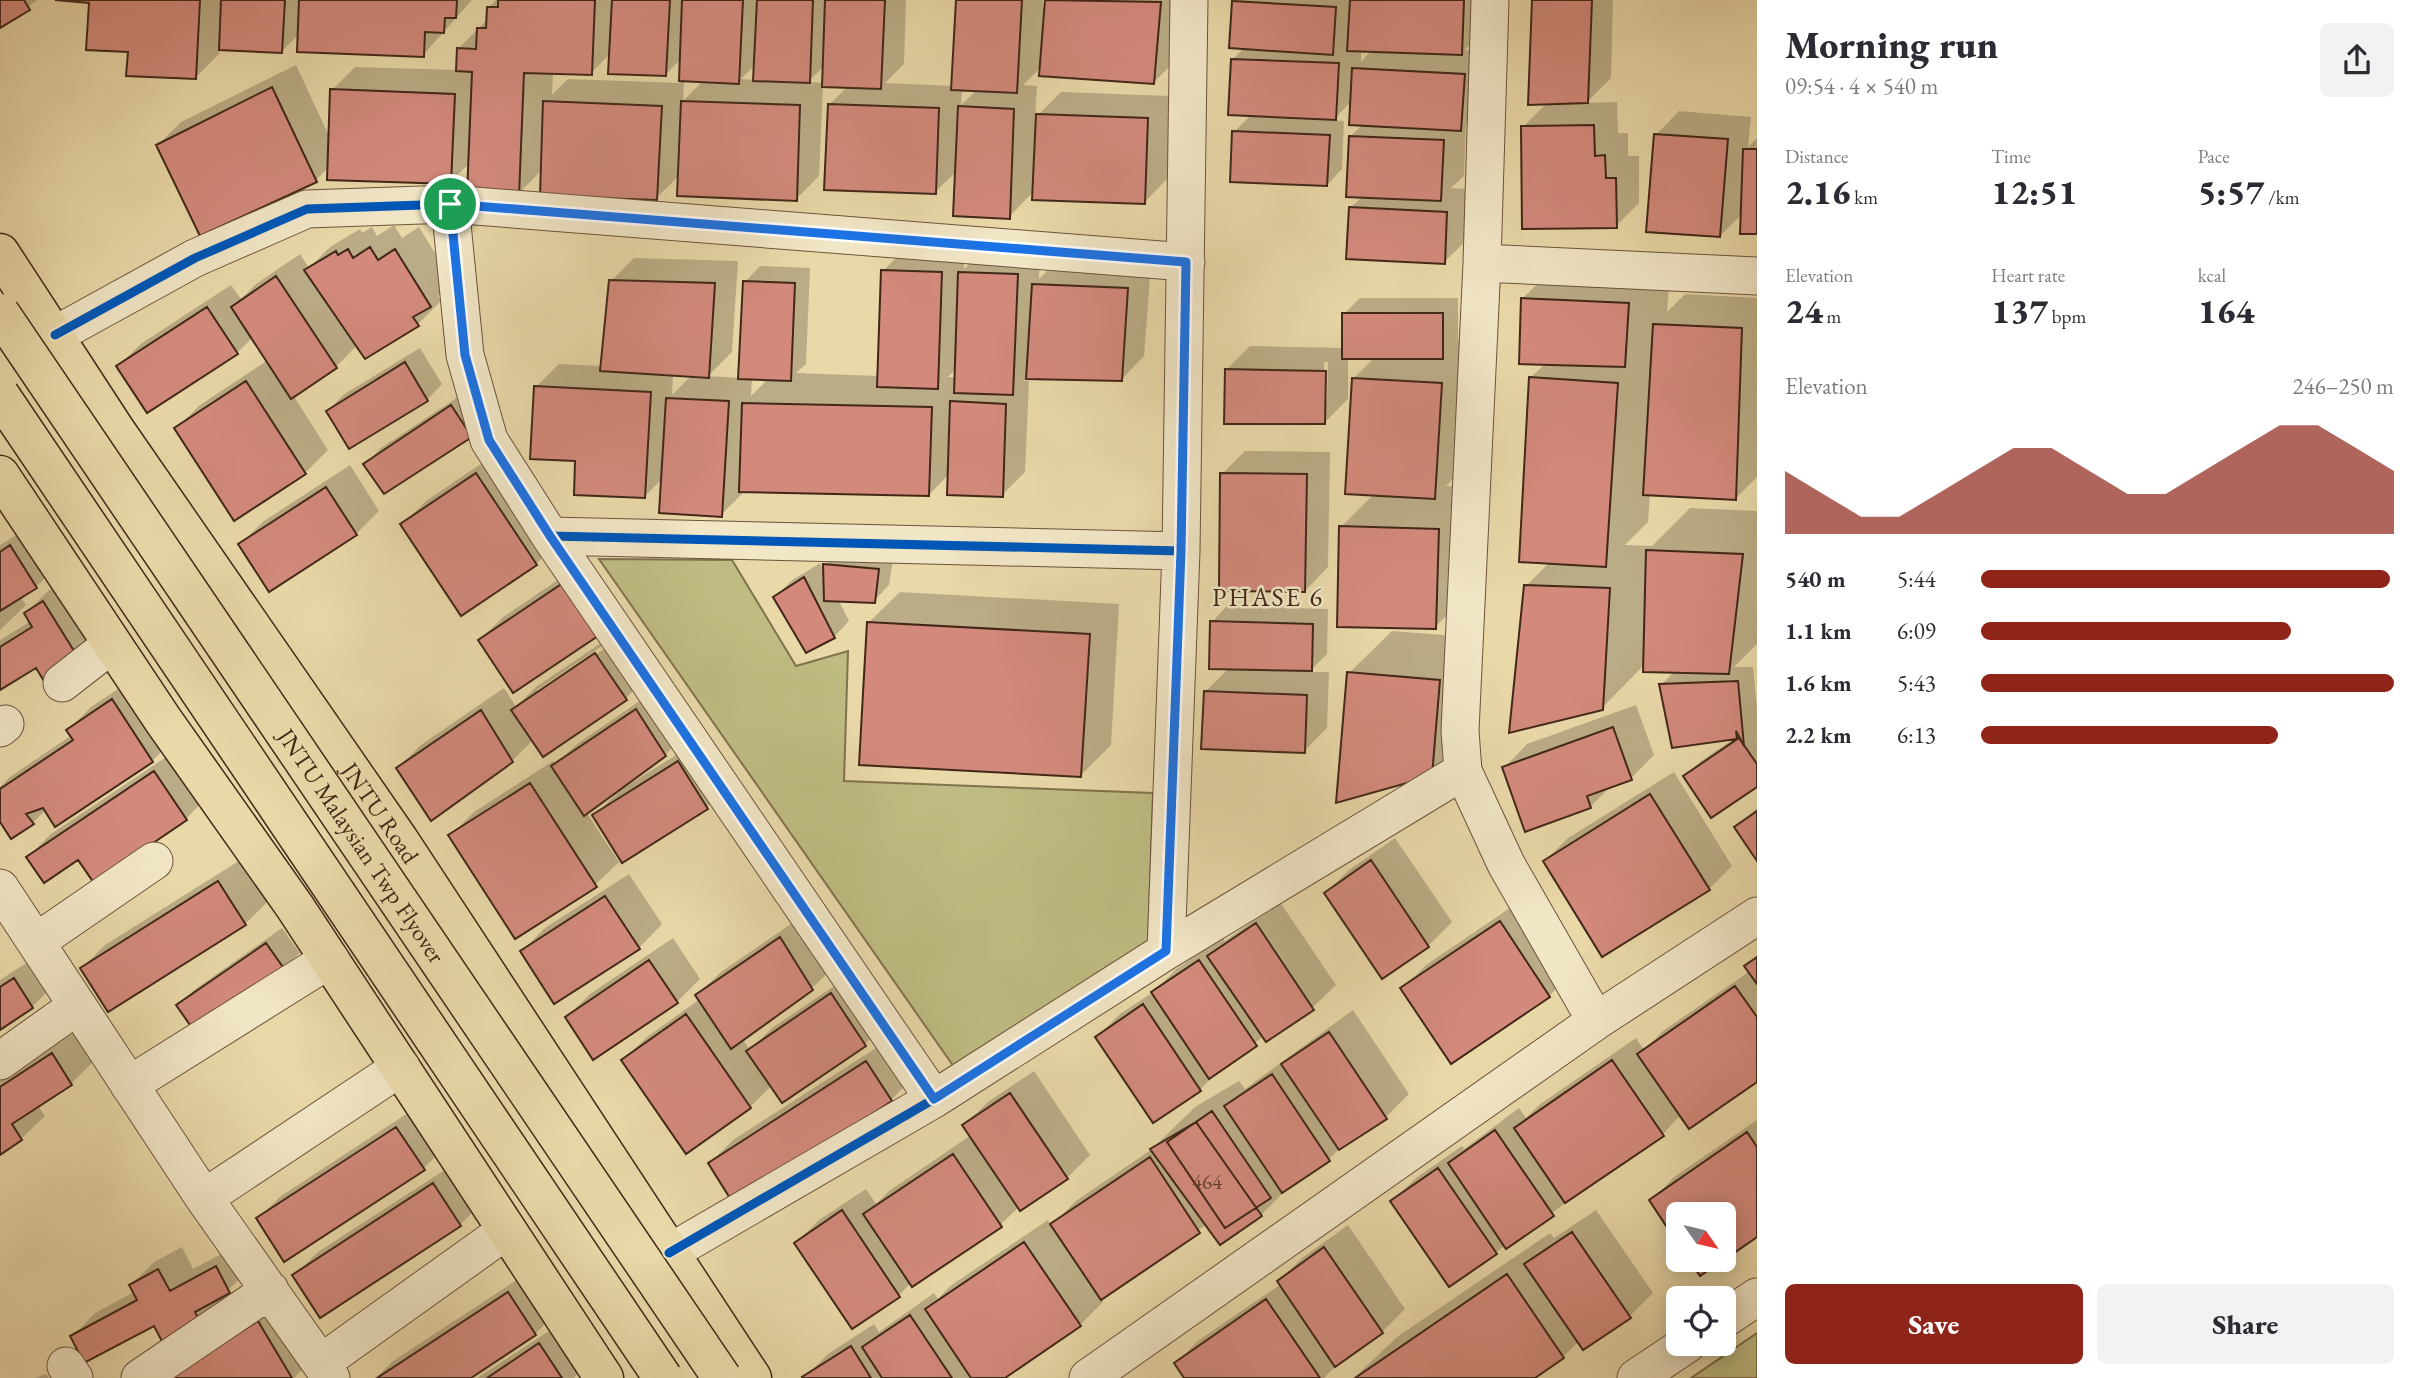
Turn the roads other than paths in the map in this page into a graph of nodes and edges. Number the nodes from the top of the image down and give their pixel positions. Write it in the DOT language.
graph roads {
  1 [pos="1189,0"];
  2 [pos="1490,0"];
  3 [pos="450,204"];
  4 [pos="0,253"];
  5 [pos="1186,262"];
  6 [pos="1482,263"];
  7 [pos="1757,276"];
  8 [pos="0,313"];
  9 [pos="55,335"];
  10 [pos="0,395"];
  11 [pos="4,490"];
  12 [pos="550,536"];
  13 [pos="1181,551"];
  14 [pos="112,644"];
  15 [pos="62,683"];
  16 [pos="1463,771"];
  17 [pos="399,841"];
  18 [pos="154,861"];
  19 [pos="0,888"];
  20 [pos="295,906"];
  21 [pos="1757,916"];
  22 [pos="36,942"];
  23 [pos="1166,951"];
  24 [pos="330,959"];
  25 [pos="77,1006"];
  26 [pos="1596,1021"];
  27 [pos="0,1062"];
  28 [pos="401,1067"];
  29 [pos="130,1085"];
  30 [pos="934,1099"];
  31 [pos="204,1198"];
  32 [pos="507,1230"];
  33 [pos="669,1253"];
  34 [pos="270,1290"];
  35 [pos="1757,1297"];
  36 [pos="1736,1311"];
  37 [pos="1669,1356"];
  38 [pos="1128,1368"];
  39 [pos="326,1371"];
  40 [pos="140,1378"];
  41 [pos="604,1378"];
  42 [pos="663,1378"];
  43 [pos="722,1378"];
  44 [pos="752,1378"];
  45 [pos="1088,1378"];
  46 [pos="1636,1378"];
  1 -- 5 [label="street"];
  2 -- 6 [label="street"];
  3 -- 5 [label="street"];
  3 -- 9 [label="street"];
  3 -- 12 [label="street"];
  4 -- 9 [label="main road, JNTU Road"];
  5 -- 13 [label="street"];
  6 -- 7 [label="street"];
  6 -- 16 [label="street"];
  8 -- 43 [label="main road, JNTU Malaysian Twp Flyover, bridge"];
  9 -- 17 [label="main road, JNTU Road"];
  10 -- 42 [label="main road, JNTU Malaysian Twp Flyover, bridge"];
  11 -- 14 [label="main road"];
  12 -- 13 [label="street"];
  12 -- 30 [label="street"];
  13 -- 23 [label="street"];
  14 -- 15 [label="street"];
  14 -- 20 [label="main road"];
  16 -- 23 [label="street"];
  16 -- 26 [label="street"];
  17 -- 20 [label="main road"];
  17 -- 33 [label="main road, JNTU Road"];
  18 -- 22 [label="street"];
  19 -- 22 [label="street"];
  20 -- 24 [label="main road"];
  21 -- 26 [label="street"];
  22 -- 25 [label="street"];
  23 -- 30 [label="street"];
  24 -- 28 [label="main road"];
  24 -- 29 [label="street"];
  25 -- 27 [label="street"];
  25 -- 29 [label="street"];
  26 -- 38 [label="street"];
  28 -- 31 [label="street"];
  28 -- 32 [label="main road"];
  29 -- 31 [label="street"];
  30 -- 33 [label="street"];
  31 -- 34 [label="street"];
  32 -- 39 [label="street"];
  32 -- 41 [label="main road"];
  33 -- 44 [label="main road, JNTU Road"];
  34 -- 39 [label="street"];
  34 -- 40 [label="street"];
  35 -- 36 [label="street"];
  37 -- 46 [label="street"];
  38 -- 45 [label="street"];
}
